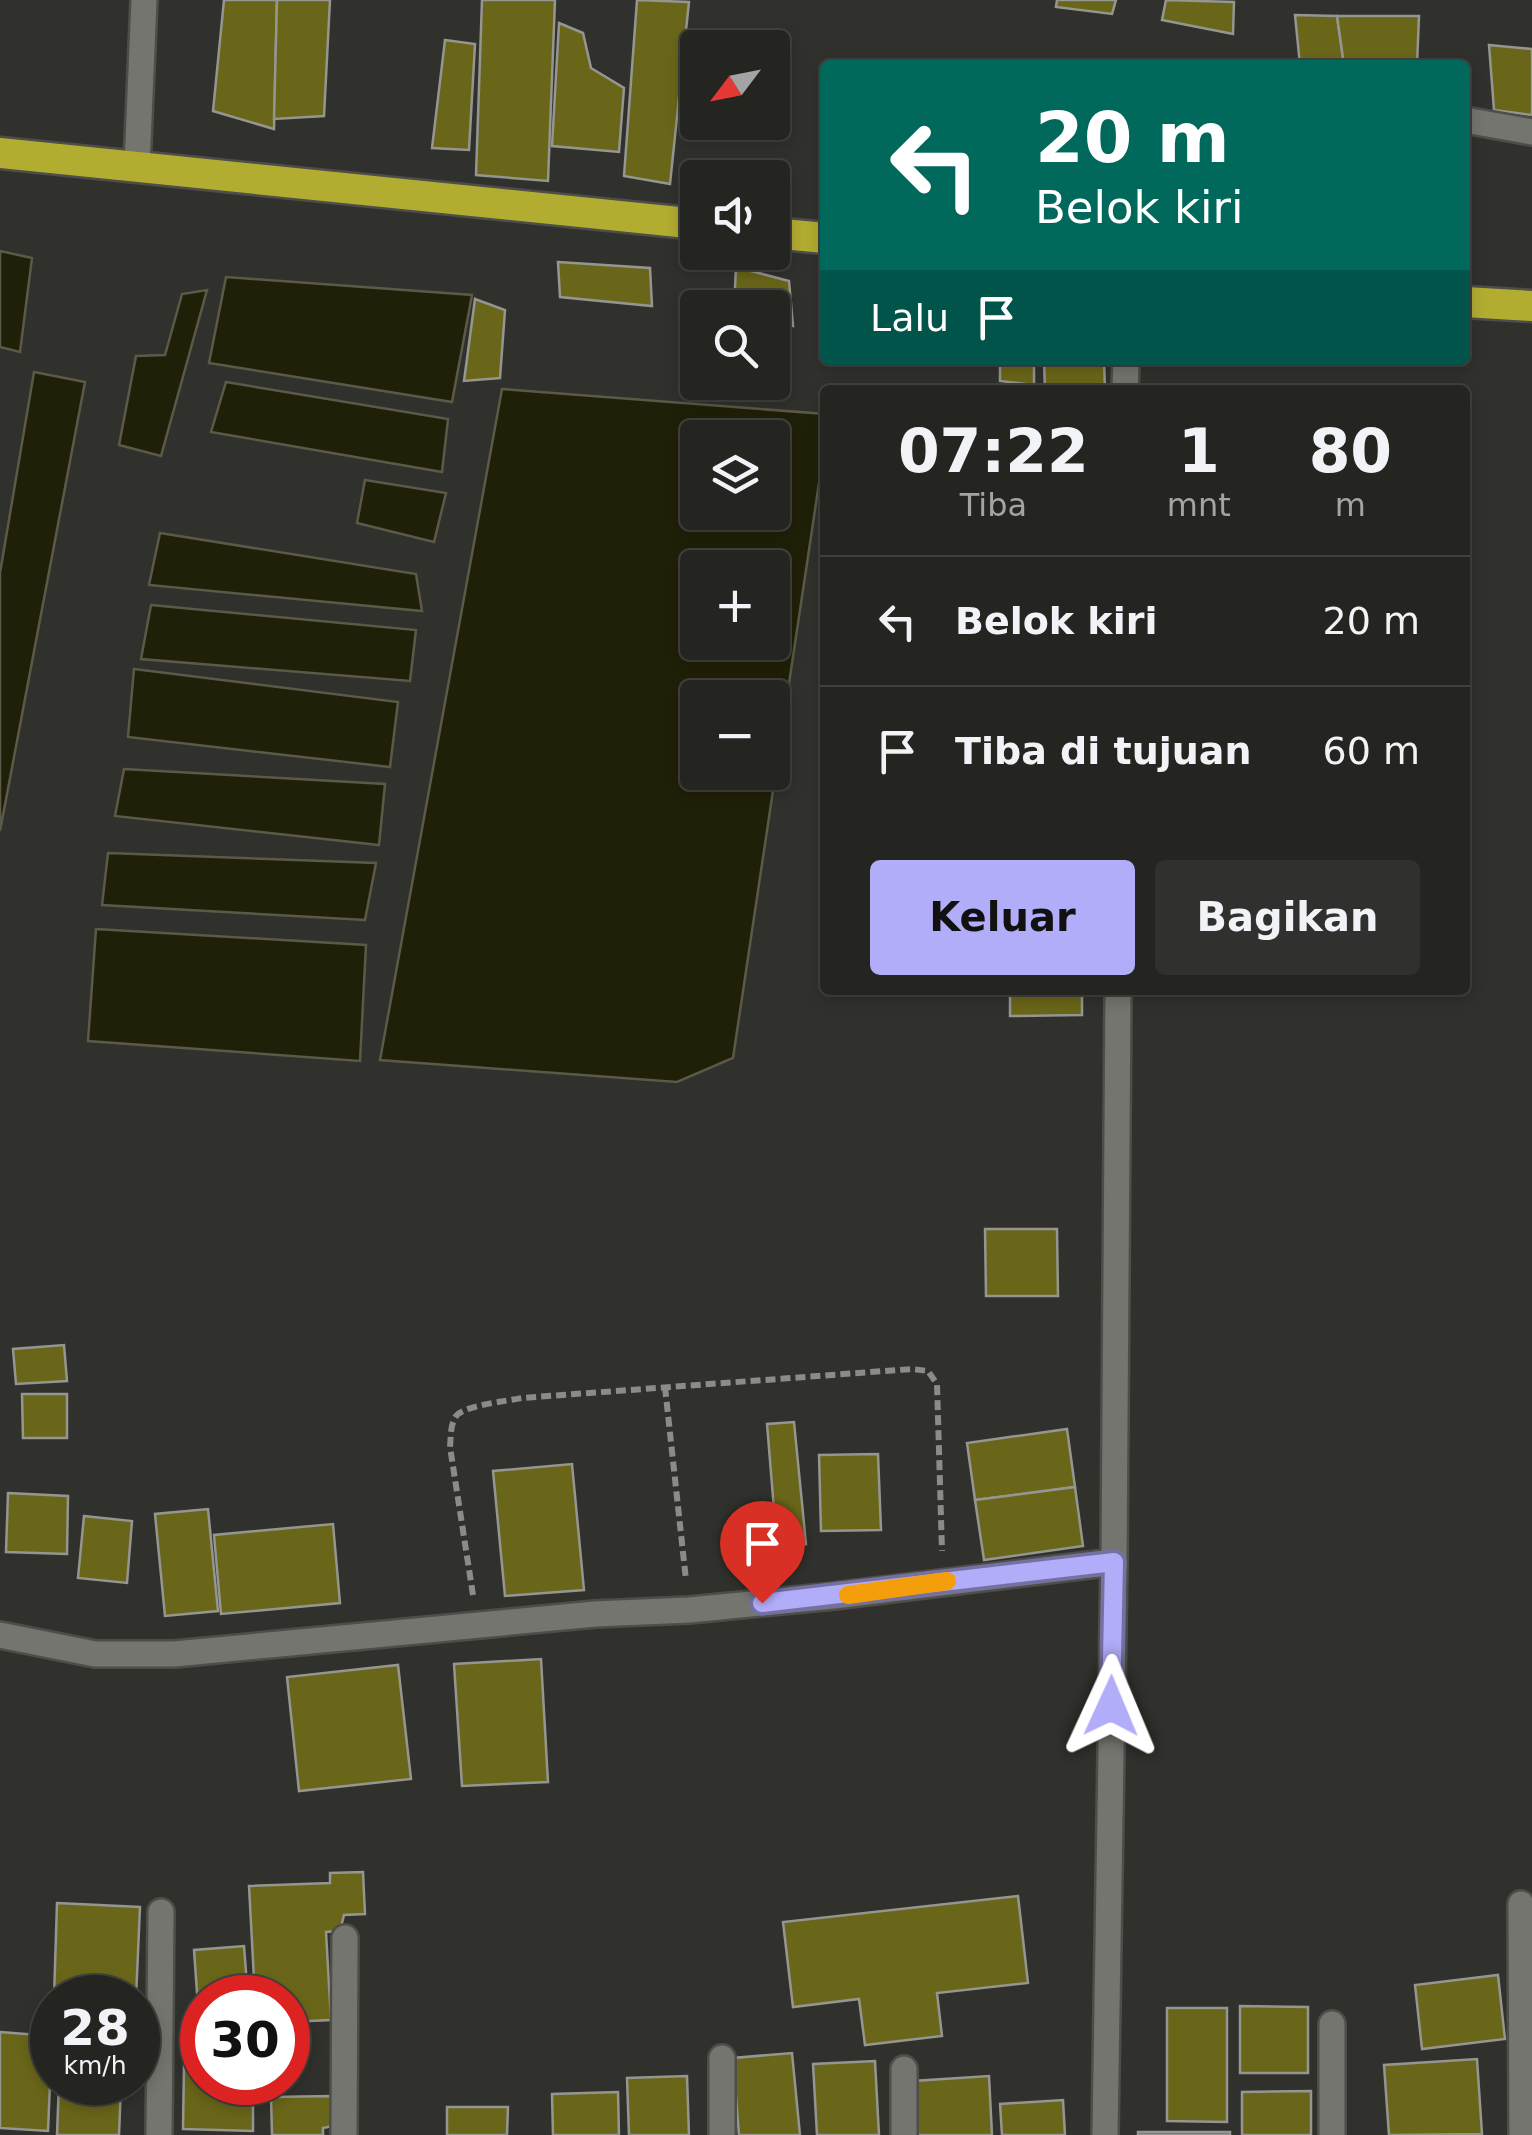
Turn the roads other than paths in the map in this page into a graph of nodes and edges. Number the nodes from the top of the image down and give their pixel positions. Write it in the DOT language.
graph roads {
  1 [pos="144,0"];
  2 [pos="1470,121"];
  3 [pos="1532,132"];
  4 [pos="0,153"];
  5 [pos="138,166"];
  6 [pos="680,222"];
  7 [pos="790,234"];
  8 [pos="820,237"];
  9 [pos="1470,302"];
  10 [pos="1532,306"];
  11 [pos="1118,995"];
  12 [pos="1114,1562"];
  13 [pos="0,1635"];
  14 [pos="1522,1904"];
  15 [pos="161,1912"];
  16 [pos="344,1938"];
  17 [pos="1332,2024"];
  18 [pos="722,2058"];
  19 [pos="904,2069"];
  20 [pos="160,2135"];
  21 [pos="344,2135"];
  22 [pos="722,2135"];
  23 [pos="904,2135"];
  24 [pos="1105,2135"];
  25 [pos="1332,2135"];
  26 [pos="1522,2135"];
  1 -- 5 [label="street"];
  2 -- 3 [label="street"];
  4 -- 5 [label="highway"];
  5 -- 6 [label="highway"];
  7 -- 8 [label="highway"];
  9 -- 10 [label="highway"];
  11 -- 12 [label="street"];
  12 -- 13 [label="street"];
  12 -- 24 [label="street"];
  14 -- 26 [label="street"];
  15 -- 20 [label="street"];
  16 -- 21 [label="street"];
  17 -- 25 [label="street"];
  18 -- 22 [label="street"];
  19 -- 23 [label="street"];
}
